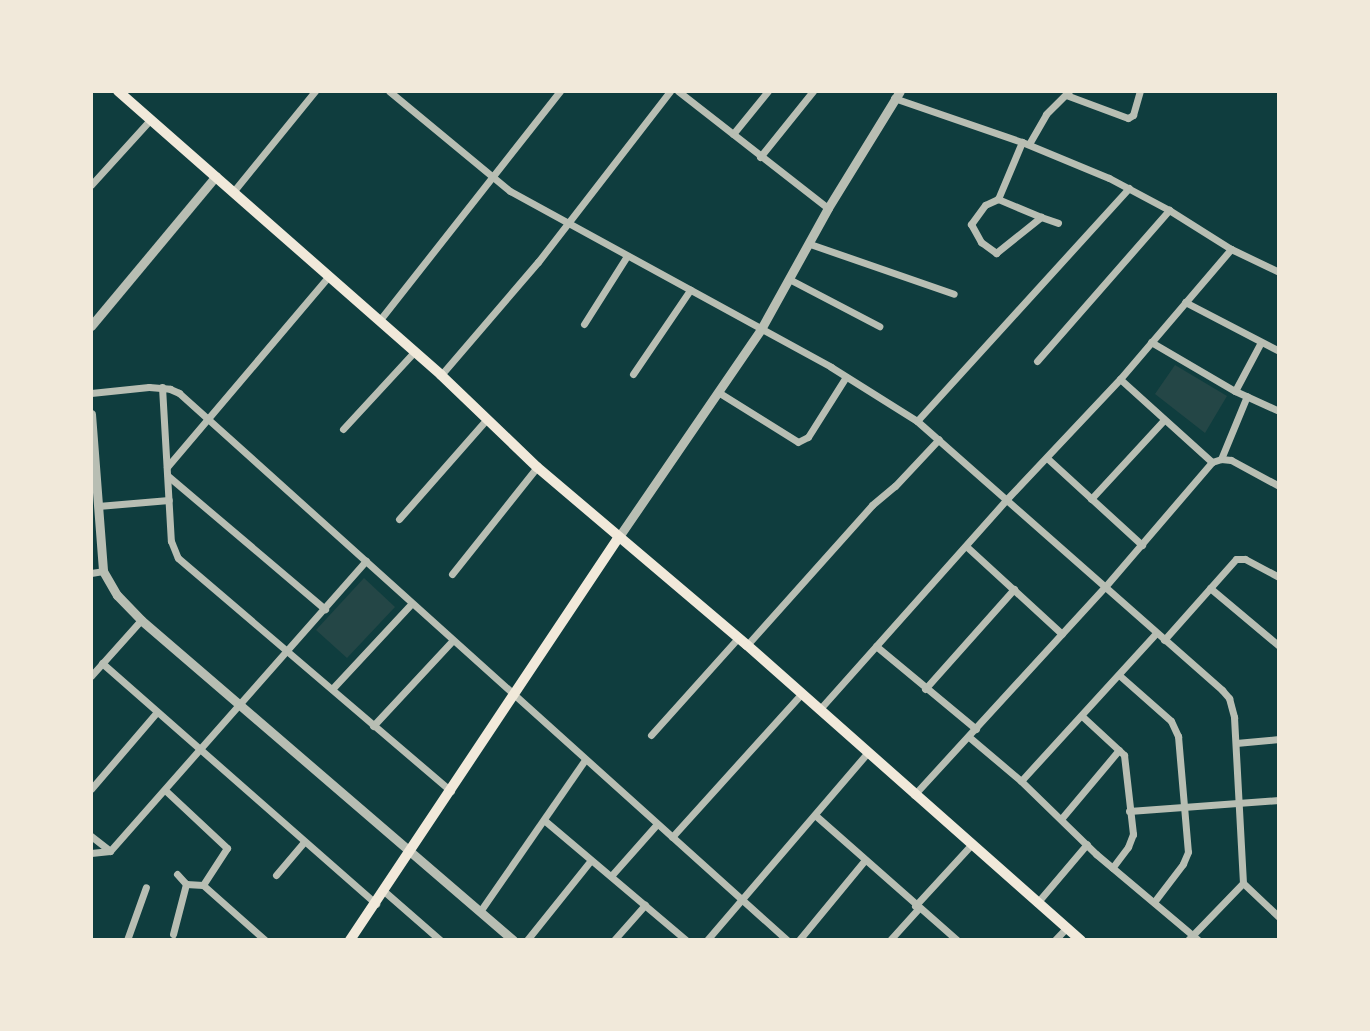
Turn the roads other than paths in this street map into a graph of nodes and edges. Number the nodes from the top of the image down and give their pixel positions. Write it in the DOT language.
graph roads {
  1 [pos="118,91"];
  2 [pos="315,91"];
  3 [pos="388,91"];
  4 [pos="560,91"];
  5 [pos="670,91"];
  6 [pos="678,91"];
  7 [pos="694,91"];
  8 [pos="768,91"];
  9 [pos="813,91"];
  10 [pos="1140,91"];
  11 [pos="1068,93"];
  12 [pos="897,95"];
  13 [pos="688,99"];
  14 [pos="150,120"];
  15 [pos="733,134"];
  16 [pos="1025,143"];
  17 [pos="760,156"];
  18 [pos="216,176"];
  19 [pos="494,179"];
  20 [pos="91,185"];
  21 [pos="1129,188"];
  22 [pos="233,192"];
  23 [pos="998,199"];
  24 [pos="828,208"];
  25 [pos="1169,210"];
  26 [pos="1041,217"];
  27 [pos="566,222"];
  28 [pos="1058,223"];
  29 [pos="810,244"];
  30 [pos="1231,249"];
  31 [pos="627,256"];
  32 [pos="1279,272"];
  33 [pos="328,277"];
  34 [pos="789,279"];
  35 [pos="690,290"];
  36 [pos="954,294"];
  37 [pos="1185,302"];
  38 [pos="379,321"];
  39 [pos="584,324"];
  40 [pos="91,326"];
  41 [pos="879,326"];
  42 [pos="761,328"];
  43 [pos="1151,342"];
  44 [pos="1261,342"];
  45 [pos="1279,351"];
  46 [pos="414,352"];
  47 [pos="1037,361"];
  48 [pos="633,374"];
  49 [pos="441,375"];
  50 [pos="846,377"];
  51 [pos="1120,379"];
  52 [pos="162,387"];
  53 [pos="1235,391"];
  54 [pos="718,392"];
  55 [pos="91,393"];
  56 [pos="1247,396"];
  57 [pos="1279,411"];
  58 [pos="91,414"];
  59 [pos="207,420"];
  60 [pos="486,421"];
  61 [pos="917,421"];
  62 [pos="1163,421"];
  63 [pos="342,429"];
  64 [pos="939,439"];
  65 [pos="1047,458"];
  66 [pos="1221,459"];
  67 [pos="1212,462"];
  68 [pos="167,467"];
  69 [pos="537,467"];
  70 [pos="167,476"];
  71 [pos="1279,486"];
  72 [pos="1091,499"];
  73 [pos="169,500"];
  74 [pos="1005,501"];
  75 [pos="98,506"];
  76 [pos="399,519"];
  77 [pos="618,538"];
  78 [pos="966,545"];
  79 [pos="1142,545"];
  80 [pos="366,561"];
  81 [pos="103,571"];
  82 [pos="91,573"];
  83 [pos="452,574"];
  84 [pos="1279,577"];
  85 [pos="1209,588"];
  86 [pos="1014,589"];
  87 [pos="1104,589"];
  88 [pos="410,605"];
  89 [pos="325,609"];
  90 [pos="141,620"];
  91 [pos="1156,633"];
  92 [pos="1062,634"];
  93 [pos="738,638"];
  94 [pos="1164,640"];
  95 [pos="451,642"];
  96 [pos="747,645"];
  97 [pos="876,646"];
  98 [pos="1279,646"];
  99 [pos="288,652"];
  100 [pos="102,663"];
  101 [pos="1119,675"];
  102 [pos="91,676"];
  103 [pos="332,689"];
  104 [pos="925,689"];
  105 [pos="801,694"];
  106 [pos="513,696"];
  107 [pos="243,704"];
  108 [pos="819,710"];
  109 [pos="157,712"];
  110 [pos="1083,717"];
  111 [pos="373,726"];
  112 [pos="976,729"];
  113 [pos="651,735"];
  114 [pos="969,737"];
  115 [pos="1279,738"];
  116 [pos="1236,743"];
  117 [pos="201,750"];
  118 [pos="1119,750"];
  119 [pos="867,753"];
  120 [pos="585,760"];
  121 [pos="1021,781"];
  122 [pos="91,789"];
  123 [pos="165,790"];
  124 [pos="451,791"];
  125 [pos="914,795"];
  126 [pos="1279,800"];
  127 [pos="1237,803"];
  128 [pos="1183,805"];
  129 [pos="1129,811"];
  130 [pos="815,815"];
  131 [pos="1061,819"];
  132 [pos="544,820"];
  133 [pos="657,824"];
  134 [pos="91,835"];
  135 [pos="673,837"];
  136 [pos="303,843"];
  137 [pos="1087,844"];
  138 [pos="971,845"];
  139 [pos="110,851"];
  140 [pos="411,852"];
  141 [pos="91,853"];
  142 [pos="592,860"];
  143 [pos="865,860"];
  144 [pos="1112,868"];
  145 [pos="177,874"];
  146 [pos="276,875"];
  147 [pos="611,876"];
  148 [pos="1243,883"];
  149 [pos="186,884"];
  150 [pos="203,885"];
  151 [pos="146,887"];
  152 [pos="385,892"];
  153 [pos="744,900"];
  154 [pos="1154,902"];
  155 [pos="1037,903"];
  156 [pos="376,904"];
  157 [pos="645,905"];
  158 [pos="917,907"];
  159 [pos="481,910"];
  160 [pos="1279,917"];
  161 [pos="1066,928"];
  162 [pos="173,934"];
  163 [pos="1193,938"];
  164 [pos="127,940"];
  165 [pos="265,940"];
  166 [pos="350,940"];
  167 [pos="440,940"];
  168 [pos="513,940"];
  169 [pos="527,940"];
  170 [pos="614,940"];
  171 [pos="686,940"];
  172 [pos="707,940"];
  173 [pos="787,940"];
  174 [pos="799,940"];
  175 [pos="890,940"];
  176 [pos="957,940"];
  177 [pos="1055,940"];
  178 [pos="1081,940"];
  1 -- 14 [label="main road"];
  2 -- 22 [label="street"];
  3 -- 19 [label="street"];
  4 -- 19 [label="street"];
  5 -- 27 [label="street"];
  6 -- 13 [label="street"];
  7 -- 13 [label="street"];
  8 -- 15 [label="street"];
  9 -- 17 [label="street"];
  10 -- 11 [label="street"];
  11 -- 16 [label="street"];
  12 -- 16 [label="street"];
  12 -- 24 [label="street"];
  13 -- 15 [label="street"];
  14 -- 18 [label="main road"];
  14 -- 20 [label="street"];
  15 -- 17 [label="street"];
  16 -- 21 [label="street"];
  16 -- 23 [label="street"];
  17 -- 24 [label="street"];
  18 -- 22 [label="main road"];
  18 -- 40 [label="street"];
  19 -- 27 [label="street"];
  19 -- 38 [label="street"];
  21 -- 25 [label="street"];
  21 -- 61 [label="street"];
  22 -- 33 [label="main road"];
  23 -- 26 [label="street"];
  23 -- 26 [label="street"];
  24 -- 29 [label="street"];
  25 -- 30 [label="street"];
  25 -- 47 [label="street"];
  26 -- 28 [label="street"];
  27 -- 31 [label="street"];
  27 -- 49 [label="street"];
  29 -- 34 [label="street"];
  29 -- 36 [label="street"];
  30 -- 32 [label="street"];
  30 -- 37 [label="street"];
  31 -- 35 [label="street"];
  31 -- 39 [label="street"];
  33 -- 38 [label="main road"];
  33 -- 59 [label="street"];
  34 -- 41 [label="street"];
  34 -- 42 [label="street"];
  35 -- 42 [label="street"];
  35 -- 48 [label="street"];
  37 -- 43 [label="street"];
  37 -- 44 [label="street"];
  38 -- 46 [label="main road"];
  42 -- 50 [label="street"];
  42 -- 54 [label="street"];
  43 -- 51 [label="street"];
  43 -- 53 [label="street"];
  44 -- 45 [label="street"];
  44 -- 53 [label="street"];
  46 -- 49 [label="main road"];
  46 -- 63 [label="street"];
  49 -- 60 [label="main road"];
  50 -- 54 [label="street"];
  50 -- 61 [label="street"];
  51 -- 62 [label="street"];
  51 -- 65 [label="street"];
  52 -- 55 [label="street"];
  52 -- 59 [label="street"];
  52 -- 68 [label="street"];
  53 -- 56 [label="street"];
  54 -- 77 [label="street"];
  56 -- 57 [label="street"];
  56 -- 66 [label="street"];
  58 -- 75 [label="street"];
  59 -- 68 [label="street"];
  59 -- 80 [label="street"];
  60 -- 69 [label="main road"];
  60 -- 76 [label="street"];
  61 -- 64 [label="street"];
  62 -- 67 [label="street"];
  62 -- 72 [label="street"];
  64 -- 74 [label="street"];
  64 -- 96 [label="street"];
  65 -- 72 [label="street"];
  65 -- 74 [label="street"];
  66 -- 67 [label="street"];
  66 -- 71 [label="street"];
  67 -- 79 [label="street"];
  68 -- 70 [label="street"];
  69 -- 77 [label="main road"];
  69 -- 83 [label="street"];
  70 -- 73 [label="street"];
  70 -- 89 [label="street"];
  72 -- 79 [label="street"];
  73 -- 75 [label="street"];
  73 -- 99 [label="street"];
  74 -- 78 [label="street"];
  74 -- 87 [label="street"];
  75 -- 81 [label="street"];
  77 -- 93 [label="main road"];
  77 -- 106 [label="main road"];
  78 -- 86 [label="street"];
  78 -- 97 [label="street"];
  79 -- 87 [label="street"];
  80 -- 88 [label="street"];
  80 -- 89 [label="street"];
  81 -- 82 [label="street"];
  81 -- 90 [label="street"];
  84 -- 85 [label="street"];
  85 -- 94 [label="street"];
  85 -- 98 [label="street"];
  86 -- 92 [label="street"];
  86 -- 104 [label="street"];
  87 -- 91 [label="street"];
  87 -- 92 [label="street"];
  88 -- 95 [label="street"];
  88 -- 103 [label="street"];
  89 -- 99 [label="street"];
  90 -- 100 [label="street"];
  90 -- 107 [label="street"];
  91 -- 94 [label="street"];
  91 -- 101 [label="street"];
  92 -- 112 [label="street"];
  93 -- 96 [label="main road"];
  93 -- 113 [label="street"];
  94 -- 116 [label="street"];
  95 -- 106 [label="street"];
  95 -- 111 [label="street"];
  96 -- 105 [label="main road"];
  97 -- 104 [label="street"];
  97 -- 108 [label="street"];
  99 -- 103 [label="street"];
  99 -- 107 [label="street"];
  100 -- 102 [label="street"];
  100 -- 109 [label="street"];
  101 -- 110 [label="street"];
  101 -- 128 [label="street"];
  103 -- 111 [label="street"];
  104 -- 112 [label="street"];
  105 -- 108 [label="main road"];
  105 -- 135 [label="street"];
  106 -- 120 [label="street"];
  106 -- 124 [label="main road"];
  107 -- 117 [label="street"];
  107 -- 140 [label="street"];
  108 -- 119 [label="main road"];
  109 -- 117 [label="street"];
  109 -- 122 [label="street"];
  110 -- 118 [label="street"];
  110 -- 121 [label="street"];
  111 -- 124 [label="street"];
  112 -- 114 [label="street"];
  114 -- 121 [label="street"];
  114 -- 125 [label="street"];
  115 -- 116 [label="street"];
  116 -- 127 [label="street"];
  117 -- 123 [label="street"];
  117 -- 136 [label="street"];
  118 -- 129 [label="street"];
  118 -- 131 [label="street"];
  119 -- 125 [label="main road"];
  119 -- 130 [label="street"];
  120 -- 132 [label="street"];
  120 -- 133 [label="street"];
  121 -- 131 [label="street"];
  123 -- 139 [label="street"];
  123 -- 150 [label="street"];
  124 -- 140 [label="main road"];
  125 -- 138 [label="main road"];
  126 -- 127 [label="street"];
  127 -- 128 [label="street"];
  127 -- 148 [label="street"];
  128 -- 129 [label="street"];
  128 -- 154 [label="street"];
  129 -- 144 [label="street"];
  130 -- 143 [label="street"];
  130 -- 153 [label="street"];
  131 -- 137 [label="street"];
  132 -- 142 [label="street"];
  132 -- 159 [label="street"];
  133 -- 135 [label="street"];
  133 -- 147 [label="street"];
  134 -- 139 [label="street"];
  135 -- 153 [label="street"];
  136 -- 146 [label="street"];
  136 -- 156 [label="street"];
  137 -- 144 [label="street"];
  137 -- 155 [label="street"];
  138 -- 155 [label="main road"];
  138 -- 158 [label="street"];
  139 -- 141 [label="street"];
  140 -- 152 [label="main road"];
  140 -- 159 [label="street"];
  142 -- 147 [label="street"];
  142 -- 169 [label="street"];
  143 -- 158 [label="street"];
  143 -- 174 [label="street"];
  144 -- 154 [label="street"];
  145 -- 149 [label="street"];
  147 -- 157 [label="street"];
  148 -- 160 [label="street"];
  148 -- 163 [label="street"];
  149 -- 150 [label="street"];
  149 -- 162 [label="street"];
  150 -- 165 [label="street"];
  151 -- 164 [label="street"];
  152 -- 156 [label="main road"];
  152 -- 167 [label="street"];
  153 -- 172 [label="street"];
  153 -- 173 [label="street"];
  154 -- 163 [label="street"];
  155 -- 161 [label="main road"];
  156 -- 166 [label="main road"];
  157 -- 170 [label="street"];
  157 -- 171 [label="street"];
  158 -- 175 [label="street"];
  158 -- 176 [label="street"];
  159 -- 168 [label="street"];
  161 -- 177 [label="street"];
  161 -- 178 [label="main road"];
}
